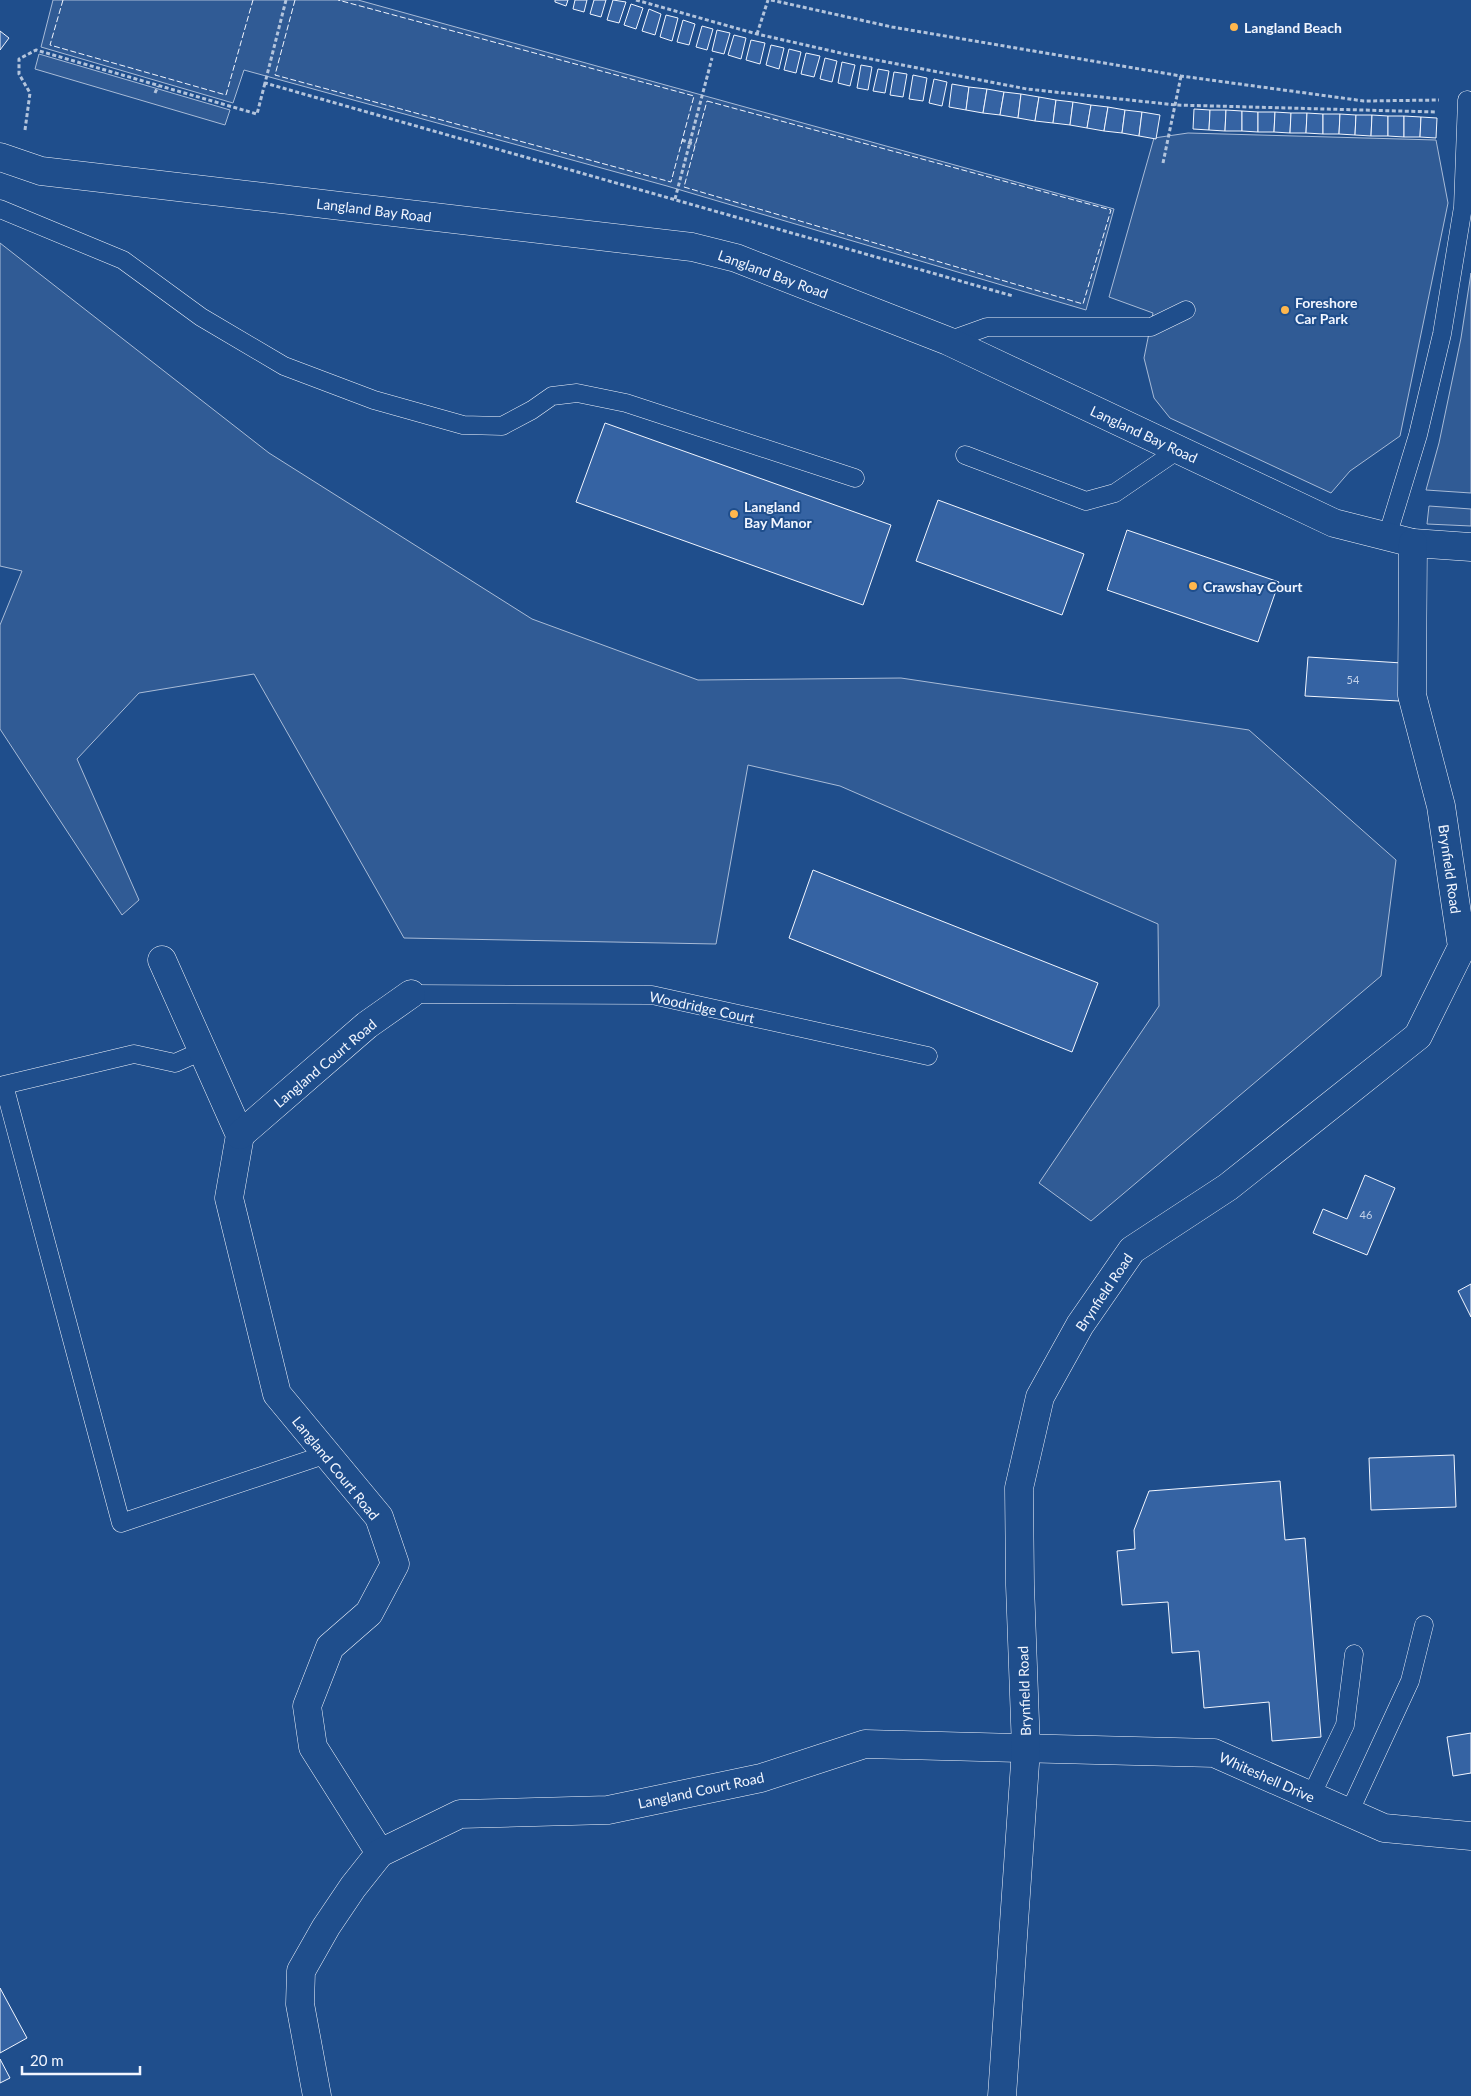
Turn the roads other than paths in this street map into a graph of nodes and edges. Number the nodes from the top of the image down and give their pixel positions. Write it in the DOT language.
graph roads {
  1 [pos="1467,100"];
  2 [pos="0,157"];
  3 [pos="0,209"];
  4 [pos="1186,310"];
  5 [pos="948,341"];
  6 [pos="1178,450"];
  7 [pos="965,455"];
  8 [pos="856,478"];
  9 [pos="1386,537"];
  10 [pos="1413,543"];
  11 [pos="1471,547"];
  12 [pos="162,960"];
  13 [pos="412,994"];
  14 [pos="202,1051"];
  15 [pos="928,1056"];
  16 [pos="240,1135"];
  17 [pos="327,1454"];
  18 [pos="1424,1625"];
  19 [pos="1354,1654"];
  20 [pos="1026,1749"];
  21 [pos="1311,1796"];
  22 [pos="1349,1813"];
  23 [pos="1471,1836"];
  24 [pos="380,1852"];
  25 [pos="317,2096"];
  26 [pos="1002,2096"];
  1 -- 9 [label="lane"];
  2 -- 5 [label="street, Langland Bay Road"];
  3 -- 8 [label="lane"];
  4 -- 5 [label="lane"];
  5 -- 6 [label="street, Langland Bay Road"];
  6 -- 7 [label="lane"];
  6 -- 9 [label="street, Langland Bay Road"];
  9 -- 10 [label="street, Langland Bay Road"];
  10 -- 11 [label="street, Langland Bay Road"];
  10 -- 20 [label="street, Brynfield Road"];
  12 -- 14 [label="street"];
  13 -- 15 [label="lane, Woodridge Court"];
  13 -- 16 [label="street, Langland Court Road"];
  14 -- 16 [label="street"];
  14 -- 17 [label="lane"];
  16 -- 17 [label="street, Langland Court Road"];
  17 -- 24 [label="street, Langland Court Road"];
  18 -- 22 [label="lane"];
  19 -- 21 [label="lane"];
  20 -- 21 [label="street, Whiteshell Drive"];
  20 -- 24 [label="street, Langland Court Road"];
  20 -- 26 [label="street, Brynfield Road"];
  21 -- 22 [label="street, Whiteshell Drive"];
  22 -- 23 [label="street, Whiteshell Drive"];
  24 -- 25 [label="street, Langland Court Road"];
}
